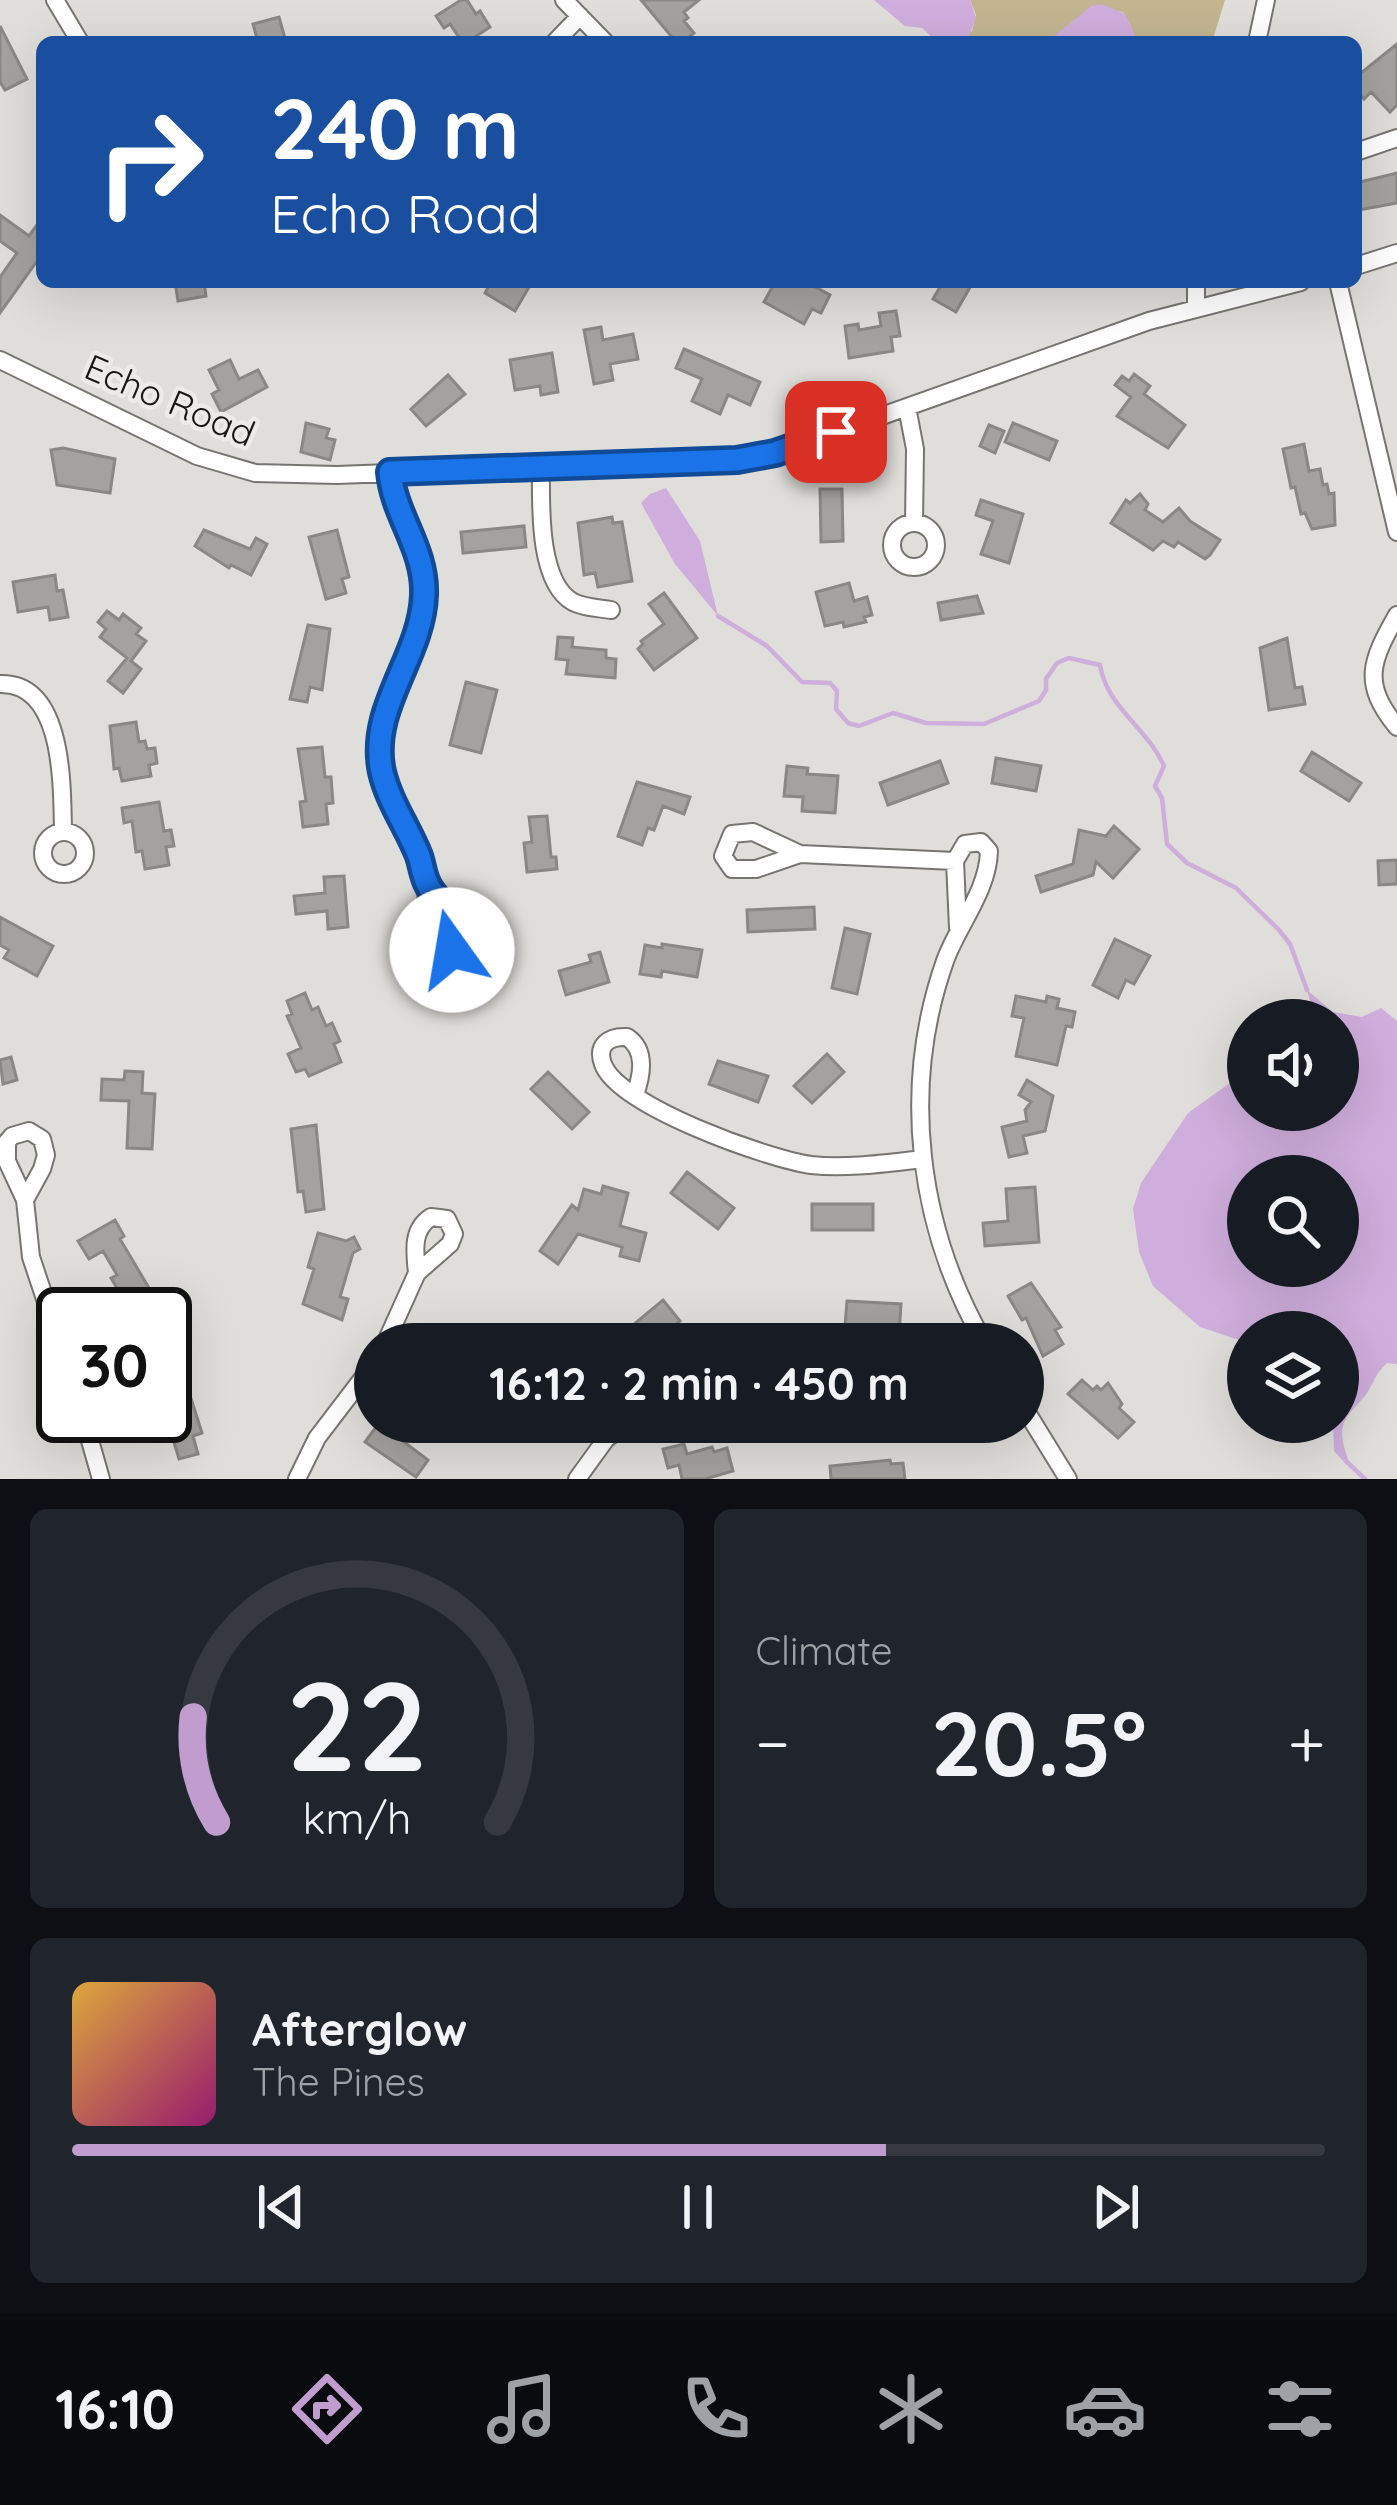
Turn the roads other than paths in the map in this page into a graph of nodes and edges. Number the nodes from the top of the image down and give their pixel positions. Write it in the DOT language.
graph roads {
  1 [pos="55,0"];
  2 [pos="564,0"];
  3 [pos="1267,0"];
  4 [pos="580,16"];
  5 [pos="76,36"];
  6 [pos="561,36"];
  7 [pos="599,36"];
  8 [pos="1258,36"];
  9 [pos="1397,138"];
  10 [pos="1362,150"];
  11 [pos="1397,253"];
  12 [pos="1362,264"];
  13 [pos="1196,288"];
  14 [pos="1276,288"];
  15 [pos="1339,288"];
  16 [pos="1196,308"];
  17 [pos="0,360"];
  18 [pos="907,407"];
  19 [pos="542,466"];
  20 [pos="390,472"];
  21 [pos="914,523"];
  22 [pos="1397,532"];
  23 [pos="611,610"];
  24 [pos="1397,615"];
  25 [pos="0,684"];
  26 [pos="1397,727"];
  27 [pos="63,831"];
  28 [pos="800,854"];
  29 [pos="955,861"];
  30 [pos="428,887"];
  31 [pos="958,928"];
  32 [pos="635,1095"];
  33 [pos="923,1159"];
  34 [pos="25,1200"];
  35 [pos="417,1273"];
  36 [pos="41,1287"];
  37 [pos="395,1323"];
  38 [pos="974,1323"];
  39 [pos="354,1390"];
  40 [pos="1044,1440"];
  41 [pos="91,1443"];
  42 [pos="603,1443"];
  43 [pos="101,1479"];
  44 [pos="297,1479"];
  45 [pos="577,1479"];
  46 [pos="1068,1479"];
  1 -- 5 [label="street"];
  2 -- 4 [label="street"];
  3 -- 8 [label="street"];
  4 -- 6 [label="street"];
  4 -- 7 [label="street"];
  9 -- 10 [label="street"];
  11 -- 12 [label="street"];
  13 -- 16 [label="street"];
  14 -- 16 [label="street, Echo Road"];
  15 -- 22 [label="street"];
  16 -- 18 [label="street, Echo Road"];
  17 -- 20 [label="street, Echo Road"];
  18 -- 19 [label="street, Echo Road"];
  18 -- 21 [label="street"];
  19 -- 20 [label="street, Echo Road"];
  19 -- 23 [label="street"];
  20 -- 30 [label="street"];
  24 -- 26 [label="street"];
  25 -- 27 [label="street"];
  28 -- 29 [label="street"];
  29 -- 31 [label="street"];
  29 -- 31 [label="street"];
  31 -- 33 [label="street"];
  32 -- 33 [label="street"];
  33 -- 38 [label="street"];
  34 -- 36 [label="street"];
  35 -- 37 [label="street"];
  39 -- 44 [label="street"];
  40 -- 46 [label="street"];
  41 -- 43 [label="street"];
  42 -- 45 [label="street"];
}
